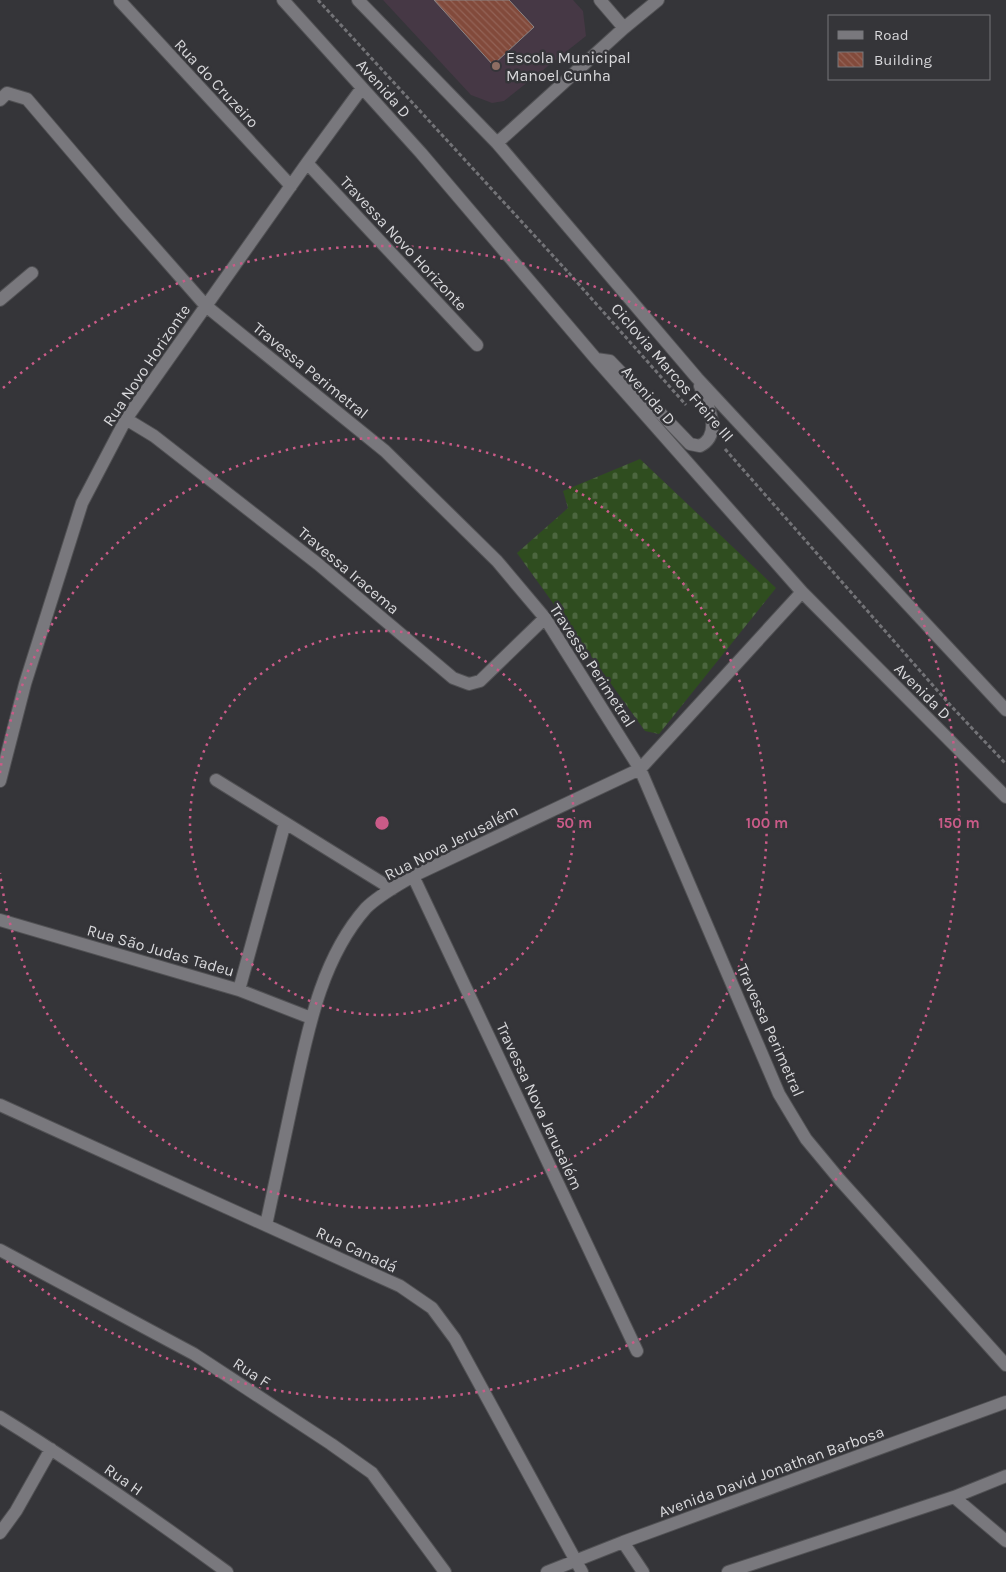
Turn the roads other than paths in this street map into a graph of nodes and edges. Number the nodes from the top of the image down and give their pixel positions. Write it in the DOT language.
graph roads {
  1 [pos="283,0"];
  2 [pos="358,0"];
  3 [pos="600,0"];
  4 [pos="658,0"];
  5 [pos="120,1"];
  6 [pos="624,28"];
  7 [pos="362,88"];
  8 [pos="4,96"];
  9 [pos="497,143"];
  10 [pos="307,163"];
  11 [pos="292,186"];
  12 [pos="32,273"];
  13 [pos="0,300"];
  14 [pos="206,306"];
  15 [pos="477,345"];
  16 [pos="596,359"];
  17 [pos="697,378"];
  18 [pos="126,419"];
  19 [pos="802,592"];
  20 [pos="545,618"];
  21 [pos="1006,710"];
  22 [pos="640,769"];
  23 [pos="216,780"];
  24 [pos="0,781"];
  25 [pos="1006,797"];
  26 [pos="285,823"];
  27 [pos="414,876"];
  28 [pos="392,889"];
  29 [pos="0,920"];
  30 [pos="239,990"];
  31 [pos="311,1018"];
  32 [pos="0,1105"];
  33 [pos="266,1225"];
  34 [pos="0,1250"];
  35 [pos="637,1351"];
  36 [pos="1006,1365"];
  37 [pos="1006,1402"];
  38 [pos="0,1417"];
  39 [pos="51,1449"];
  40 [pos="1006,1476"];
  41 [pos="954,1497"];
  42 [pos="0,1533"];
  43 [pos="1006,1541"];
  44 [pos="623,1542"];
  45 [pos="577,1560"];
  46 [pos="227,1572"];
  47 [pos="445,1572"];
  48 [pos="547,1572"];
  49 [pos="582,1572"];
  50 [pos="643,1572"];
  51 [pos="728,1572"];
  1 -- 7 [label="street, Avenida D"];
  2 -- 9 [label="street"];
  3 -- 6 [label="street"];
  4 -- 6 [label="street"];
  5 -- 11 [label="street, Rua do Cruzeiro"];
  6 -- 9 [label="street"];
  7 -- 10 [label="street, Rua Novo Horizonte"];
  7 -- 16 [label="street, Avenida D"];
  8 -- 14 [label="street, Travessa Perimetral"];
  9 -- 17 [label="street"];
  10 -- 11 [label="street, Rua Novo Horizonte"];
  10 -- 15 [label="street, Travessa Novo Horizonte"];
  11 -- 14 [label="street, Rua Novo Horizonte"];
  12 -- 13 [label="street"];
  14 -- 18 [label="street, Rua Novo Horizonte"];
  14 -- 20 [label="street, Travessa Perimetral"];
  16 -- 17 [label="street"];
  16 -- 19 [label="street, Avenida D"];
  17 -- 21 [label="street"];
  18 -- 20 [label="street, Travessa Iracema"];
  18 -- 24 [label="street, Rua Novo Horizonte"];
  19 -- 22 [label="street, Rua Nova Jerusalém"];
  19 -- 25 [label="street, Avenida D"];
  20 -- 22 [label="street, Travessa Perimetral"];
  22 -- 27 [label="street, Rua Nova Jerusalém"];
  22 -- 36 [label="street, Travessa Perimetral"];
  23 -- 26 [label="street"];
  26 -- 28 [label="street"];
  26 -- 30 [label="street"];
  27 -- 28 [label="street, Rua Nova Jerusalém"];
  27 -- 35 [label="street, Travessa Nova Jerusalém"];
  28 -- 31 [label="street, Rua Nova Jerusalém"];
  29 -- 30 [label="street, Rua São Judas Tadeu"];
  30 -- 31 [label="street, Rua São Judas Tadeu"];
  31 -- 33 [label="street, Rua Nova Jerusalém"];
  32 -- 33 [label="street, Rua Canadá"];
  33 -- 45 [label="street, Rua Canadá"];
  34 -- 47 [label="street, Rua F"];
  37 -- 44 [label="street, Avenida David Jonathan Barbosa"];
  38 -- 39 [label="street, Rua H"];
  39 -- 42 [label="street"];
  39 -- 46 [label="street, Rua H"];
  40 -- 41 [label="street"];
  41 -- 43 [label="street"];
  41 -- 51 [label="street"];
  44 -- 45 [label="street, Avenida David Jonathan Barbosa"];
  44 -- 50 [label="street"];
  45 -- 48 [label="street, Avenida David Jonathan Barbosa"];
  45 -- 49 [label="street, Rua Canadá"];
}
